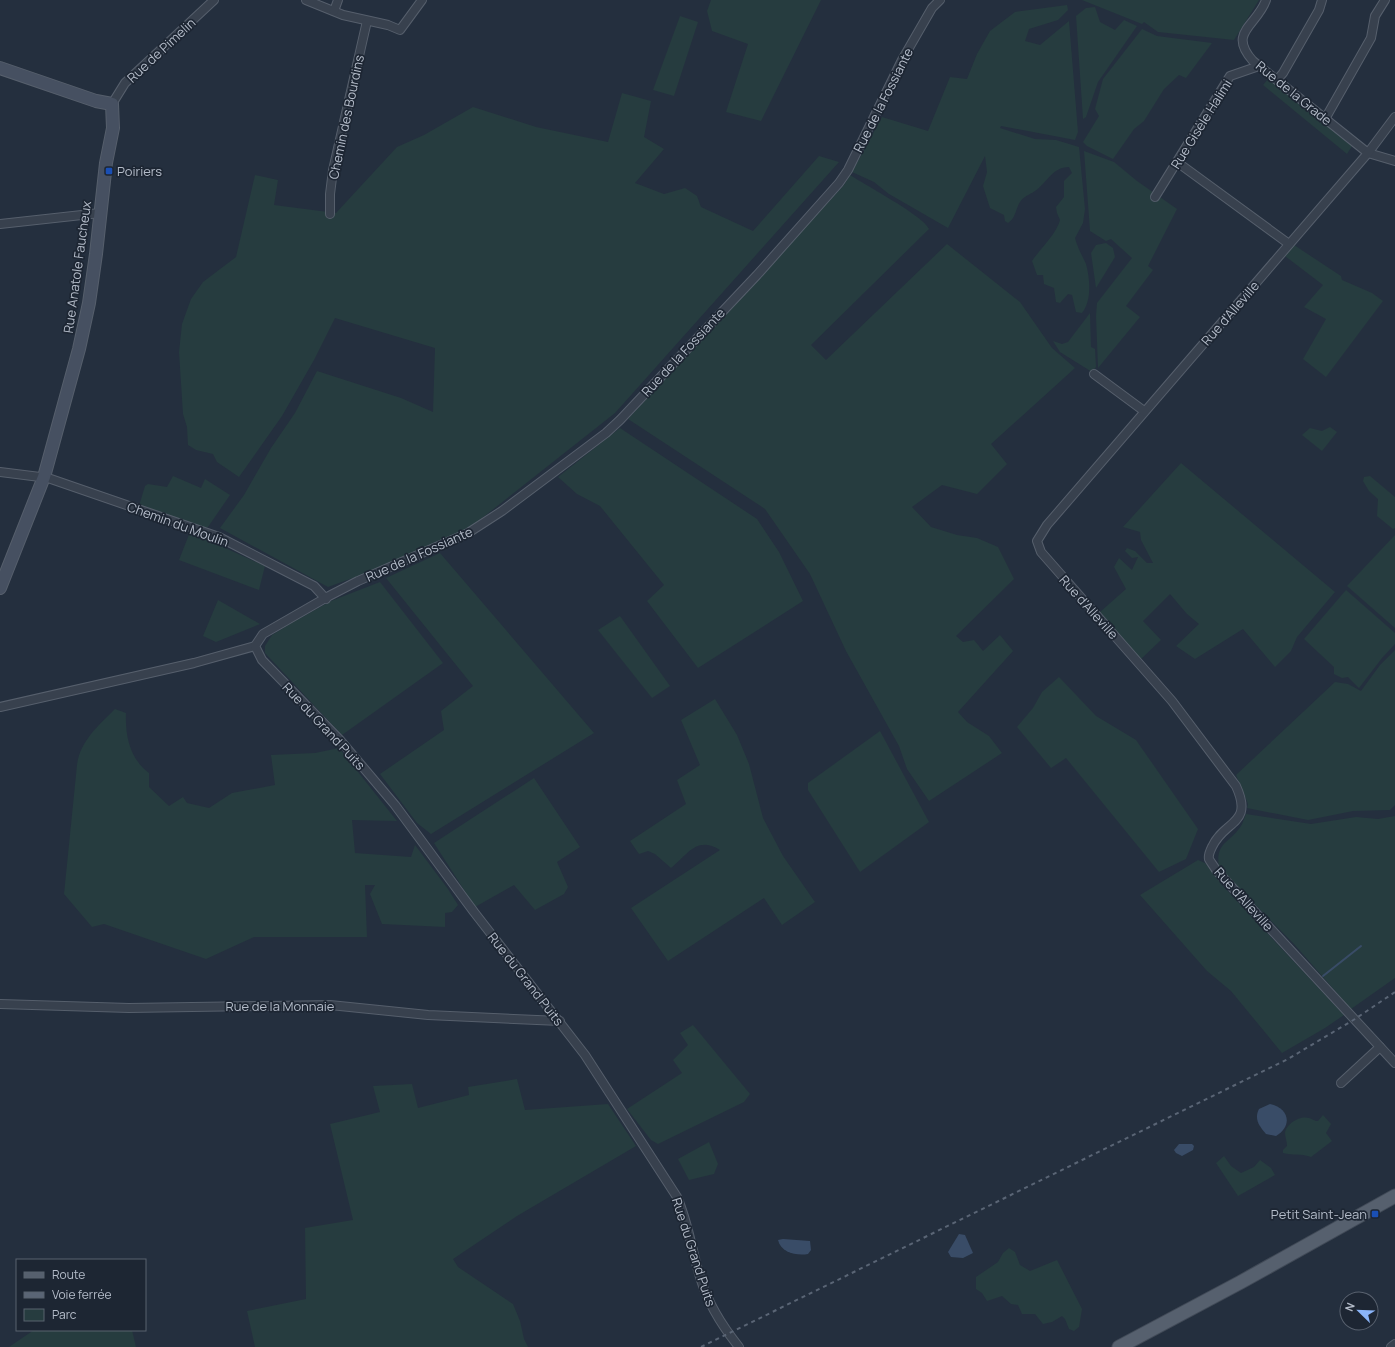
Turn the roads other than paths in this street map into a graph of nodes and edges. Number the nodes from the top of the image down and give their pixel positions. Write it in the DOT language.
graph roads {
  1 [pos="214,0"];
  2 [pos="306,0"];
  3 [pos="338,0"];
  4 [pos="422,0"];
  5 [pos="940,0"];
  6 [pos="1266,0"];
  7 [pos="1322,0"];
  8 [pos="1385,0"];
  9 [pos="334,11"];
  10 [pos="367,21"];
  11 [pos="1259,66"];
  12 [pos="0,68"];
  13 [pos="1277,80"];
  14 [pos="112,104"];
  15 [pos="1395,117"];
  16 [pos="1325,118"];
  17 [pos="1368,153"];
  18 [pos="1395,161"];
  19 [pos="1177,162"];
  20 [pos="1155,197"];
  21 [pos="100,213"];
  22 [pos="330,214"];
  23 [pos="0,224"];
  24 [pos="1289,244"];
  25 [pos="1094,374"];
  26 [pos="1144,411"];
  27 [pos="0,472"];
  28 [pos="44,477"];
  29 [pos="0,588"];
  30 [pos="326,599"];
  31 [pos="254,646"];
  32 [pos="0,707"];
  33 [pos="0,1004"];
  34 [pos="560,1021"];
  35 [pos="1380,1047"];
  36 [pos="1395,1063"];
  37 [pos="1340,1083"];
  38 [pos="1395,1196"];
  39 [pos="1395,1344"];
  40 [pos="739,1347"];
  41 [pos="1119,1347"];
  42 [pos="1391,1347"];
  1 -- 14 [label="street, Rue de Pimelin"];
  2 -- 9 [label="street"];
  3 -- 9 [label="street"];
  4 -- 10 [label="street"];
  5 -- 30 [label="street, Rue de la Fossiante"];
  6 -- 11 [label="street, Rue de la Grade"];
  7 -- 13 [label="street"];
  8 -- 16 [label="street"];
  9 -- 10 [label="street"];
  10 -- 22 [label="street, Chemin des Bourdins"];
  11 -- 13 [label="street, Rue de la Grade"];
  11 -- 19 [label="street, Rue Gisèle Halimi"];
  12 -- 14 [label="main road"];
  13 -- 16 [label="street, Rue de la Grade"];
  14 -- 21 [label="main road, Rue Anatole Faucheux"];
  15 -- 17 [label="street, Rue d'Alleville"];
  16 -- 17 [label="street, Rue de la Grade"];
  17 -- 18 [label="street, Rue de la Grade"];
  17 -- 24 [label="street, Rue d'Alleville"];
  19 -- 20 [label="street, Rue Gisèle Halimi"];
  19 -- 24 [label="street"];
  21 -- 23 [label="street"];
  21 -- 28 [label="main road, Rue Anatole Faucheux"];
  24 -- 26 [label="street, Rue d'Alleville"];
  25 -- 26 [label="street"];
  26 -- 35 [label="street, Rue d'Alleville"];
  27 -- 28 [label="street, Chemin du Moulin"];
  28 -- 29 [label="main road, Rue Anatole Faucheux"];
  28 -- 30 [label="street, Chemin du Moulin"];
  30 -- 31 [label="street"];
  31 -- 32 [label="street"];
  31 -- 34 [label="street, Rue du Grand Puits"];
  33 -- 34 [label="street, Rue de la Monnaie"];
  34 -- 40 [label="street, Rue du Grand Puits"];
  35 -- 36 [label="street, Rue d'Alleville"];
  35 -- 37 [label="street"];
  38 -- 41 [label="main road"];
  39 -- 42 [label="street"];
}
